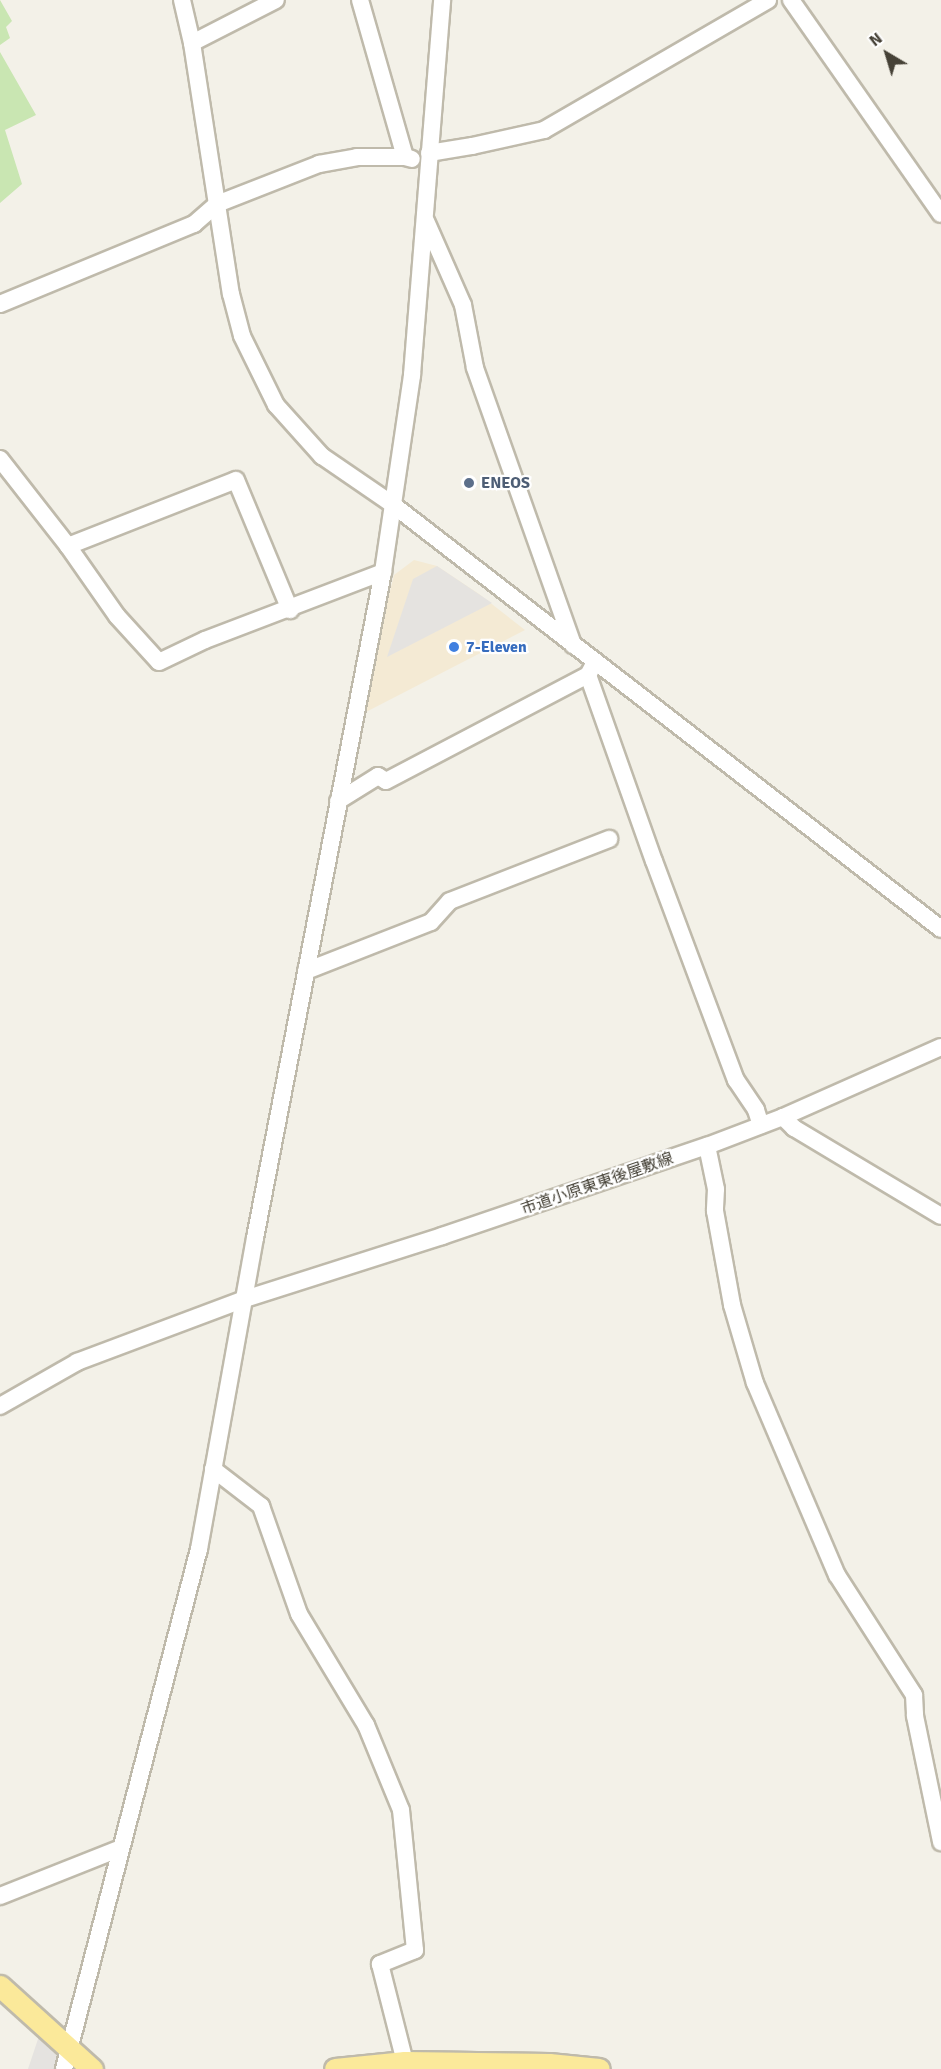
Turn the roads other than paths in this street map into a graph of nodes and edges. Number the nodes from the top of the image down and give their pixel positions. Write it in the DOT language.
graph roads {
  1 [pos="182,0"];
  2 [pos="276,0"];
  3 [pos="360,0"];
  4 [pos="442,0"];
  5 [pos="791,0"];
  6 [pos="758,2"];
  7 [pos="192,43"];
  8 [pos="405,157"];
  9 [pos="429,157"];
  10 [pos="217,204"];
  11 [pos="941,214"];
  12 [pos="425,219"];
  13 [pos="0,303"];
  14 [pos="0,459"];
  15 [pos="392,504"];
  16 [pos="68,546"];
  17 [pos="383,572"];
  18 [pos="290,610"];
  19 [pos="573,645"];
  20 [pos="592,669"];
  21 [pos="338,801"];
  22 [pos="609,839"];
  23 [pos="941,929"];
  24 [pos="306,971"];
  25 [pos="941,1047"];
  26 [pos="783,1117"];
  27 [pos="761,1125"];
  28 [pos="707,1146"];
  29 [pos="941,1216"];
  30 [pos="244,1299"];
  31 [pos="0,1406"];
  32 [pos="213,1469"];
  33 [pos="941,1842"];
  34 [pos="119,1849"];
  35 [pos="0,1896"];
  36 [pos="0,1986"];
  37 [pos="69,2048"];
  38 [pos="405,2062"];
  39 [pos="64,2069"];
  40 [pos="92,2069"];
  41 [pos="335,2069"];
  42 [pos="599,2069"];
  1 -- 7 [label="street"];
  2 -- 7 [label="street"];
  3 -- 8 [label="street"];
  4 -- 9 [label="street"];
  5 -- 11 [label="street"];
  6 -- 9 [label="street"];
  7 -- 10 [label="street"];
  8 -- 9 [label="street"];
  8 -- 10 [label="street"];
  9 -- 12 [label="street"];
  10 -- 13 [label="street"];
  10 -- 15 [label="street"];
  12 -- 15 [label="street"];
  12 -- 19 [label="street"];
  14 -- 16 [label="street"];
  15 -- 17 [label="street"];
  15 -- 19 [label="street"];
  16 -- 18 [label="street"];
  16 -- 18 [label="street"];
  17 -- 18 [label="street"];
  17 -- 21 [label="street"];
  19 -- 20 [label="street"];
  20 -- 21 [label="street"];
  20 -- 23 [label="street"];
  20 -- 27 [label="street"];
  21 -- 24 [label="street"];
  22 -- 24 [label="street"];
  24 -- 30 [label="street"];
  25 -- 26 [label="street, 市道小原東東後屋敷線"];
  26 -- 27 [label="street, 市道小原東東後屋敷線"];
  26 -- 29 [label="street"];
  27 -- 28 [label="street, 市道小原東東後屋敷線"];
  28 -- 30 [label="street, 市道小原東東後屋敷線"];
  28 -- 33 [label="street"];
  30 -- 31 [label="street, 市道小原東東後屋敷線"];
  30 -- 32 [label="street"];
  32 -- 34 [label="street"];
  32 -- 38 [label="street"];
  34 -- 35 [label="street"];
  34 -- 37 [label="street"];
  36 -- 37 [label="main road"];
  37 -- 39 [label="street"];
  37 -- 40 [label="main road"];
  38 -- 41 [label="main road"];
  38 -- 42 [label="main road"];
}
